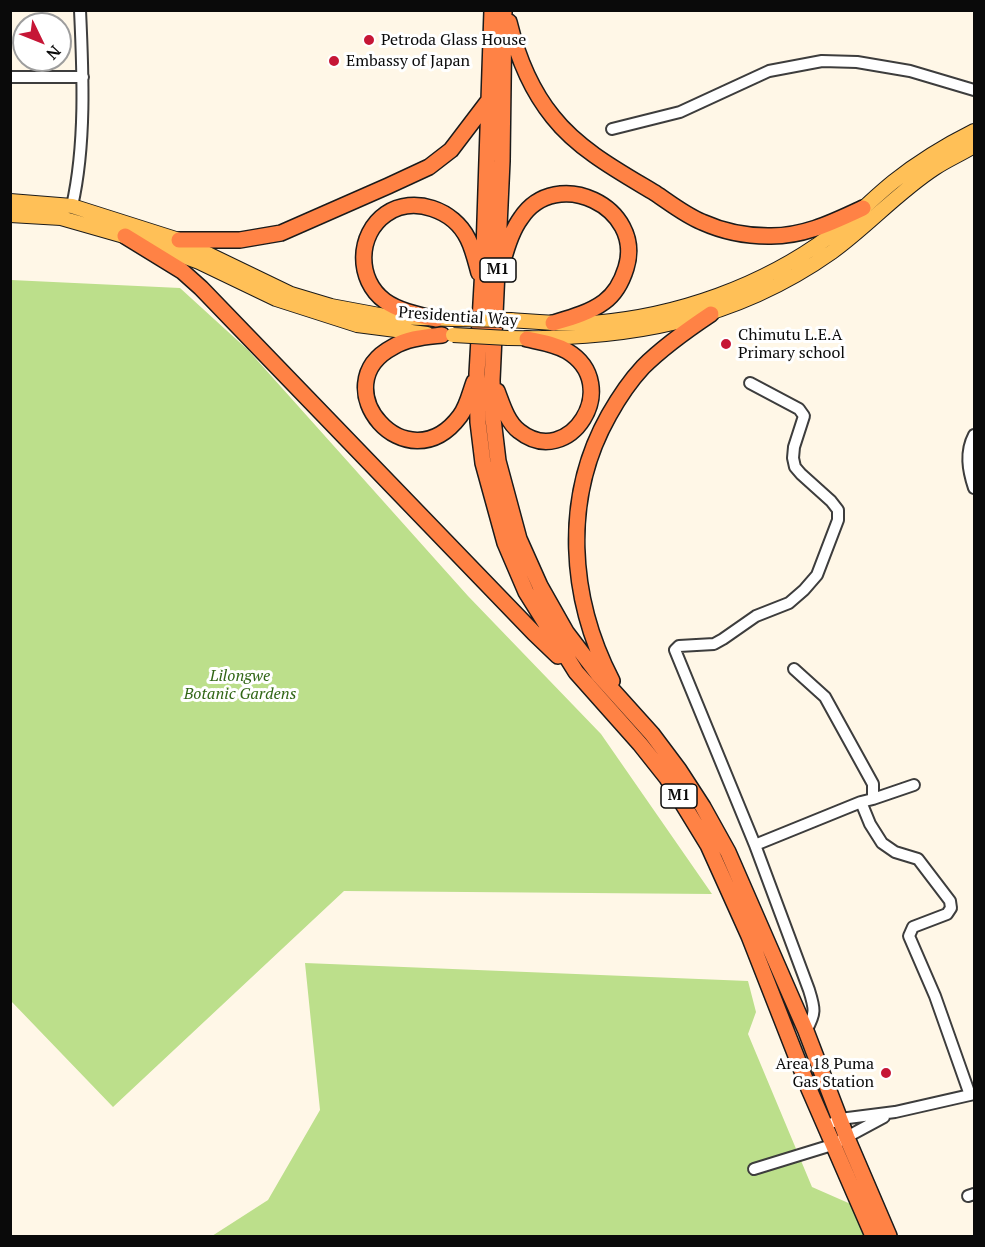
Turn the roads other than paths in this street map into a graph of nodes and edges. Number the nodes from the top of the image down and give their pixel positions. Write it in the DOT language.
graph roads {
  1 [pos="80,10"];
  2 [pos="492,10"];
  3 [pos="505,10"];
  4 [pos="10,76"];
  5 [pos="83,77"];
  6 [pos="975,90"];
  7 [pos="489,100"];
  8 [pos="975,123"];
  9 [pos="612,129"];
  10 [pos="975,131"];
  11 [pos="975,146"];
  12 [pos="495,159"];
  13 [pos="895,181"];
  14 [pos="10,201"];
  15 [pos="72,206"];
  16 [pos="863,208"];
  17 [pos="10,215"];
  18 [pos="125,237"];
  19 [pos="178,240"];
  20 [pos="490,284"];
  21 [pos="711,314"];
  22 [pos="436,319"];
  23 [pos="553,323"];
  24 [pos="447,335"];
  25 [pos="527,339"];
  26 [pos="477,374"];
  27 [pos="492,380"];
  28 [pos="750,383"];
  29 [pos="975,435"];
  30 [pos="975,488"];
  31 [pos="794,669"];
  32 [pos="576,672"];
  33 [pos="623,702"];
  34 [pos="914,785"];
  35 [pos="873,799"];
  36 [pos="861,802"];
  37 [pos="755,845"];
  38 [pos="806,1031"];
  39 [pos="972,1095"];
  40 [pos="895,1112"];
  41 [pos="840,1119"];
  42 [pos="824,1126"];
  43 [pos="847,1138"];
  44 [pos="832,1145"];
  45 [pos="754,1169"];
  46 [pos="873,1236"];
  47 [pos="890,1236"];
  1 -- 5 [label="street"];
  2 -- 7 [label="highway, M1"];
  3 -- 12 [label="highway, M1"];
  3 -- 16 [label="highway"];
  4 -- 5 [label="street"];
  5 -- 15 [label="street"];
  6 -- 9 [label="street"];
  7 -- 12 [label="highway, M1"];
  7 -- 19 [label="highway"];
  8 -- 13 [label="main road"];
  10 -- 13 [label="main road"];
  11 -- 21 [label="main road, Presidential Way"];
  12 -- 20 [label="highway, M1"];
  13 -- 16 [label="main road, Presidential Way"];
  14 -- 15 [label="main road, Presidential Way"];
  15 -- 19 [label="main road, Presidential Way"];
  16 -- 23 [label="main road, Presidential Way"];
  17 -- 18 [label="main road, Presidential Way"];
  18 -- 24 [label="main road, Presidential Way"];
  18 -- 32 [label="highway"];
  19 -- 22 [label="main road, Presidential Way"];
  20 -- 22 [label="highway"];
  20 -- 23 [label="highway"];
  20 -- 26 [label="highway, M1"];
  20 -- 27 [label="highway, M1"];
  21 -- 25 [label="main road, Presidential Way"];
  21 -- 33 [label="highway"];
  22 -- 23 [label="main road, Presidential Way, bridge"];
  24 -- 25 [label="main road, Presidential Way, bridge"];
  24 -- 26 [label="highway"];
  25 -- 27 [label="highway"];
  26 -- 32 [label="highway, M1"];
  27 -- 33 [label="highway, M1"];
  28 -- 37 [label="street"];
  29 -- 30 [label="street"];
  31 -- 35 [label="street"];
  32 -- 42 [label="highway, M1"];
  33 -- 38 [label="highway, M1"];
  34 -- 35 [label="street"];
  35 -- 36 [label="street"];
  36 -- 37 [label="street"];
  36 -- 39 [label="street"];
  37 -- 38 [label="street"];
  38 -- 41 [label="highway, M1"];
  39 -- 40 [label="street"];
  40 -- 41 [label="street"];
  40 -- 43 [label="street"];
  41 -- 42 [label="street"];
  41 -- 43 [label="highway, M1"];
  42 -- 44 [label="highway, M1"];
  43 -- 44 [label="street"];
  43 -- 47 [label="highway, M1"];
  44 -- 45 [label="street"];
  44 -- 46 [label="highway, M1"];
}
